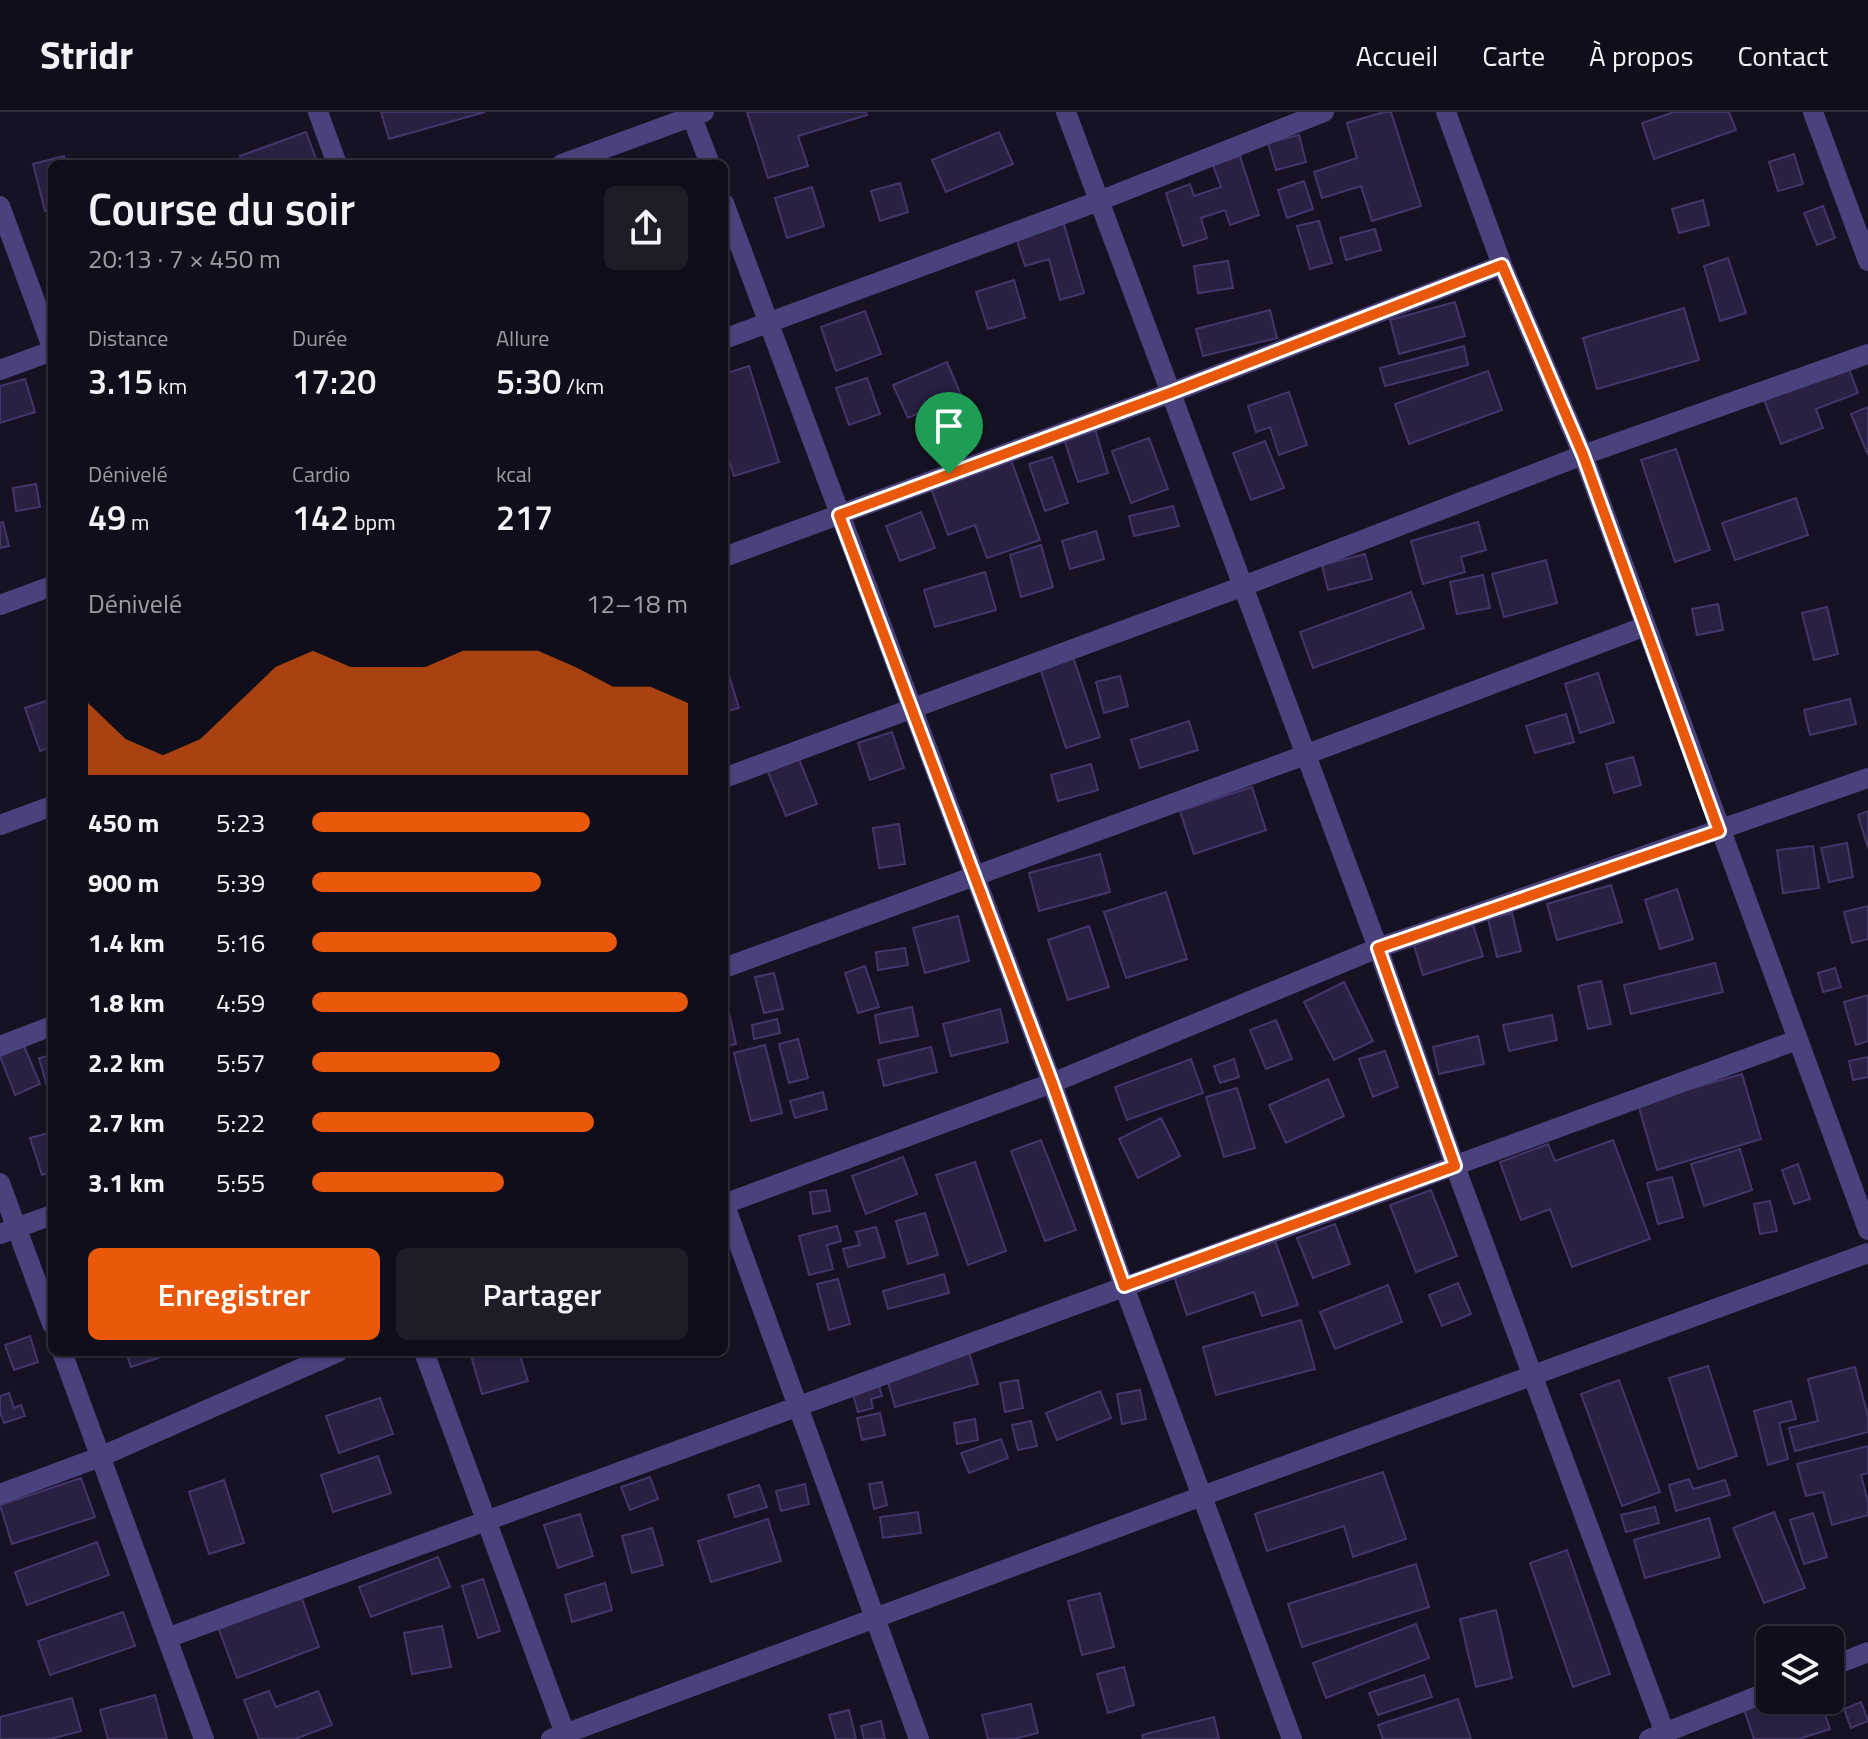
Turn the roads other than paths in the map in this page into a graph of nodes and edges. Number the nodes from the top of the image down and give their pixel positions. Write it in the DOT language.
graph roads {
  1 [pos="318,112"];
  2 [pos="1066,112"];
  3 [pos="1324,112"];
  4 [pos="1446,112"];
  5 [pos="1813,112"];
  6 [pos="695,113"];
  7 [pos="336,160"];
  8 [pos="572,160"];
  9 [pos="709,160"];
  10 [pos="1099,201"];
  11 [pos="0,206"];
  12 [pos="728,214"];
  13 [pos="1868,261"];
  14 [pos="1502,265"];
  15 [pos="768,322"];
  16 [pos="728,337"];
  17 [pos="48,338"];
  18 [pos="48,351"];
  19 [pos="1868,354"];
  20 [pos="0,370"];
  21 [pos="1170,393"];
  22 [pos="1583,455"];
  23 [pos="839,515"];
  24 [pos="728,556"];
  25 [pos="48,587"];
  26 [pos="1241,587"];
  27 [pos="0,605"];
  28 [pos="1646,626"];
  29 [pos="911,709"];
  30 [pos="1305,755"];
  31 [pos="728,777"];
  32 [pos="1868,778"];
  33 [pos="48,807"];
  34 [pos="0,825"];
  35 [pos="1719,831"];
  36 [pos="974,876"];
  37 [pos="1378,948"];
  38 [pos="728,967"];
  39 [pos="48,1028"];
  40 [pos="1797,1040"];
  41 [pos="0,1046"];
  42 [pos="1052,1083"];
  43 [pos="1455,1166"];
  44 [pos="0,1183"];
  45 [pos="728,1202"];
  46 [pos="728,1214"];
  47 [pos="48,1216"];
  48 [pos="1868,1230"];
  49 [pos="8,1231"];
  50 [pos="1868,1253"];
  51 [pos="1124,1286"];
  52 [pos="48,1316"];
  53 [pos="63,1356"];
  54 [pos="329,1356"];
  55 [pos="425,1356"];
  56 [pos="1532,1375"];
  57 [pos="797,1407"];
  58 [pos="100,1457"];
  59 [pos="0,1494"];
  60 [pos="1202,1496"];
  61 [pos="486,1521"];
  62 [pos="875,1618"];
  63 [pos="167,1638"];
  64 [pos="1868,1652"];
  65 [pos="1844,1661"];
  66 [pos="1756,1697"];
  67 [pos="561,1737"];
  68 [pos="1660,1737"];
  69 [pos="204,1739"];
  70 [pos="919,1739"];
  71 [pos="1292,1739"];
  1 -- 7 [label="street"];
  2 -- 10 [label="street"];
  3 -- 10 [label="street"];
  4 -- 14 [label="street"];
  5 -- 13 [label="street"];
  6 -- 8 [label="street"];
  6 -- 9 [label="street"];
  10 -- 15 [label="street"];
  10 -- 21 [label="street"];
  11 -- 17 [label="street"];
  12 -- 15 [label="street"];
  14 -- 21 [label="street"];
  14 -- 22 [label="street"];
  15 -- 16 [label="street"];
  15 -- 23 [label="street"];
  18 -- 20 [label="street"];
  19 -- 22 [label="street"];
  21 -- 23 [label="street"];
  21 -- 26 [label="street"];
  22 -- 26 [label="street"];
  22 -- 28 [label="street"];
  23 -- 24 [label="street"];
  23 -- 29 [label="street"];
  25 -- 27 [label="street"];
  26 -- 29 [label="street"];
  26 -- 30 [label="street"];
  28 -- 30 [label="street"];
  28 -- 35 [label="street"];
  29 -- 31 [label="street"];
  29 -- 36 [label="street"];
  30 -- 36 [label="street"];
  30 -- 37 [label="street"];
  32 -- 35 [label="street"];
  33 -- 34 [label="street"];
  35 -- 37 [label="street"];
  35 -- 40 [label="street"];
  36 -- 38 [label="street"];
  36 -- 42 [label="street"];
  37 -- 42 [label="street"];
  37 -- 43 [label="street"];
  39 -- 41 [label="street"];
  40 -- 43 [label="street"];
  40 -- 48 [label="street"];
  42 -- 45 [label="street"];
  42 -- 51 [label="street"];
  43 -- 51 [label="street"];
  43 -- 56 [label="street"];
  44 -- 49 [label="street"];
  46 -- 57 [label="street"];
  47 -- 49 [label="street"];
  49 -- 52 [label="street"];
  50 -- 56 [label="street"];
  51 -- 57 [label="street"];
  51 -- 60 [label="street"];
  53 -- 58 [label="street"];
  54 -- 58 [label="street"];
  55 -- 61 [label="street"];
  56 -- 60 [label="street"];
  56 -- 68 [label="street"];
  57 -- 61 [label="street"];
  57 -- 62 [label="street"];
  58 -- 59 [label="street"];
  58 -- 63 [label="street"];
  60 -- 62 [label="street"];
  60 -- 71 [label="street"];
  61 -- 63 [label="street"];
  61 -- 67 [label="street"];
  62 -- 67 [label="street"];
  62 -- 70 [label="street"];
  63 -- 69 [label="street"];
  64 -- 65 [label="street"];
  66 -- 68 [label="street"];
}
